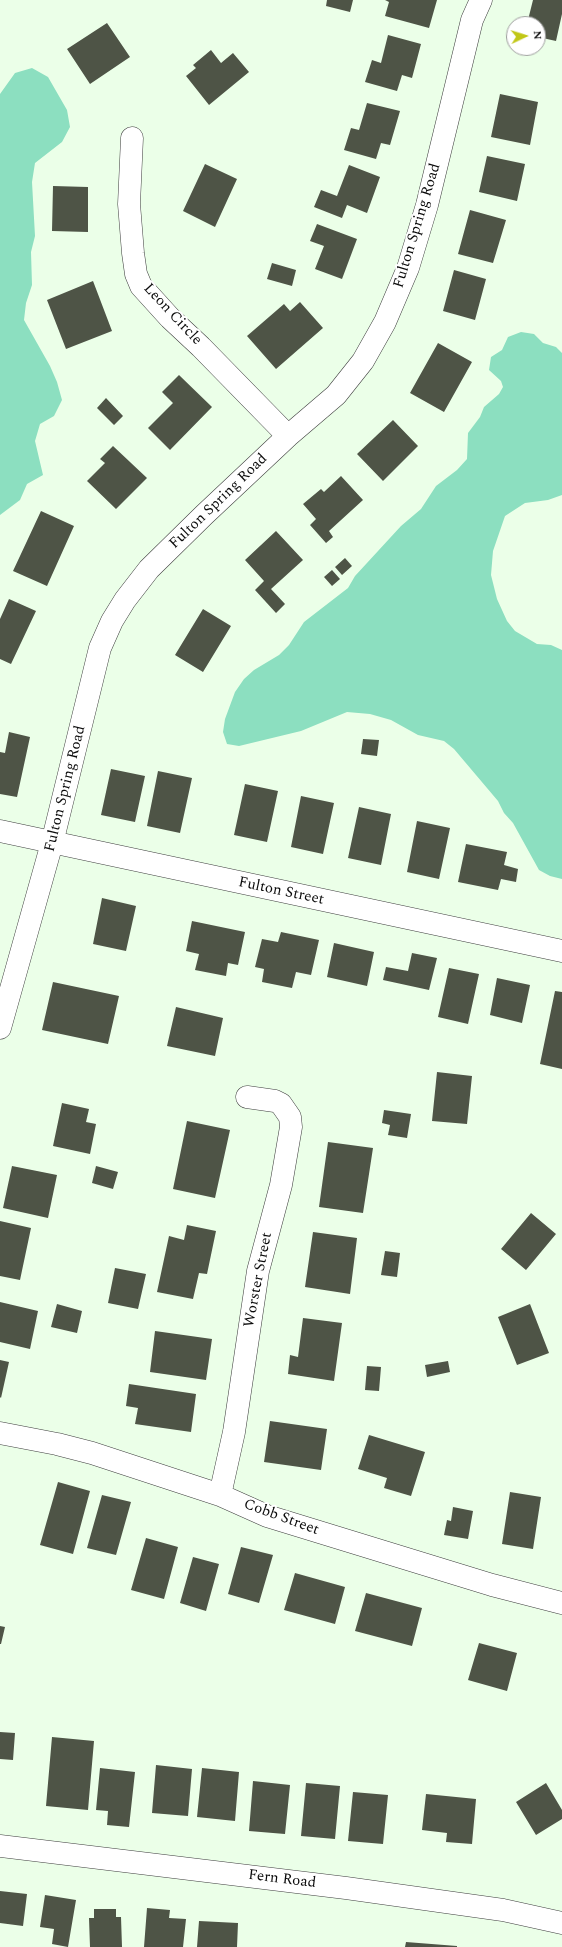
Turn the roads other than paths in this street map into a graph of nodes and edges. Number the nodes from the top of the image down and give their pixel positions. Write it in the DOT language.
graph roads {
  1 [pos="481,0"];
  2 [pos="132,138"];
  3 [pos="288,436"];
  4 [pos="0,831"];
  5 [pos="52,843"];
  6 [pos="562,951"];
  7 [pos="0,1028"];
  8 [pos="248,1097"];
  9 [pos="0,1434"];
  10 [pos="220,1495"];
  11 [pos="562,1603"];
  12 [pos="0,1846"];
  13 [pos="562,1923"];
  1 -- 3 [label="street, Fulton Spring Road"];
  2 -- 3 [label="street, Leon Circle"];
  3 -- 5 [label="street, Fulton Spring Road"];
  4 -- 5 [label="street, Fulton Street"];
  5 -- 6 [label="street, Fulton Street"];
  5 -- 7 [label="street, Fulton Spring Road"];
  8 -- 10 [label="street, Worster Street"];
  9 -- 10 [label="street, Cobb Street"];
  10 -- 11 [label="street, Cobb Street"];
  12 -- 13 [label="street, Fern Road"];
}
